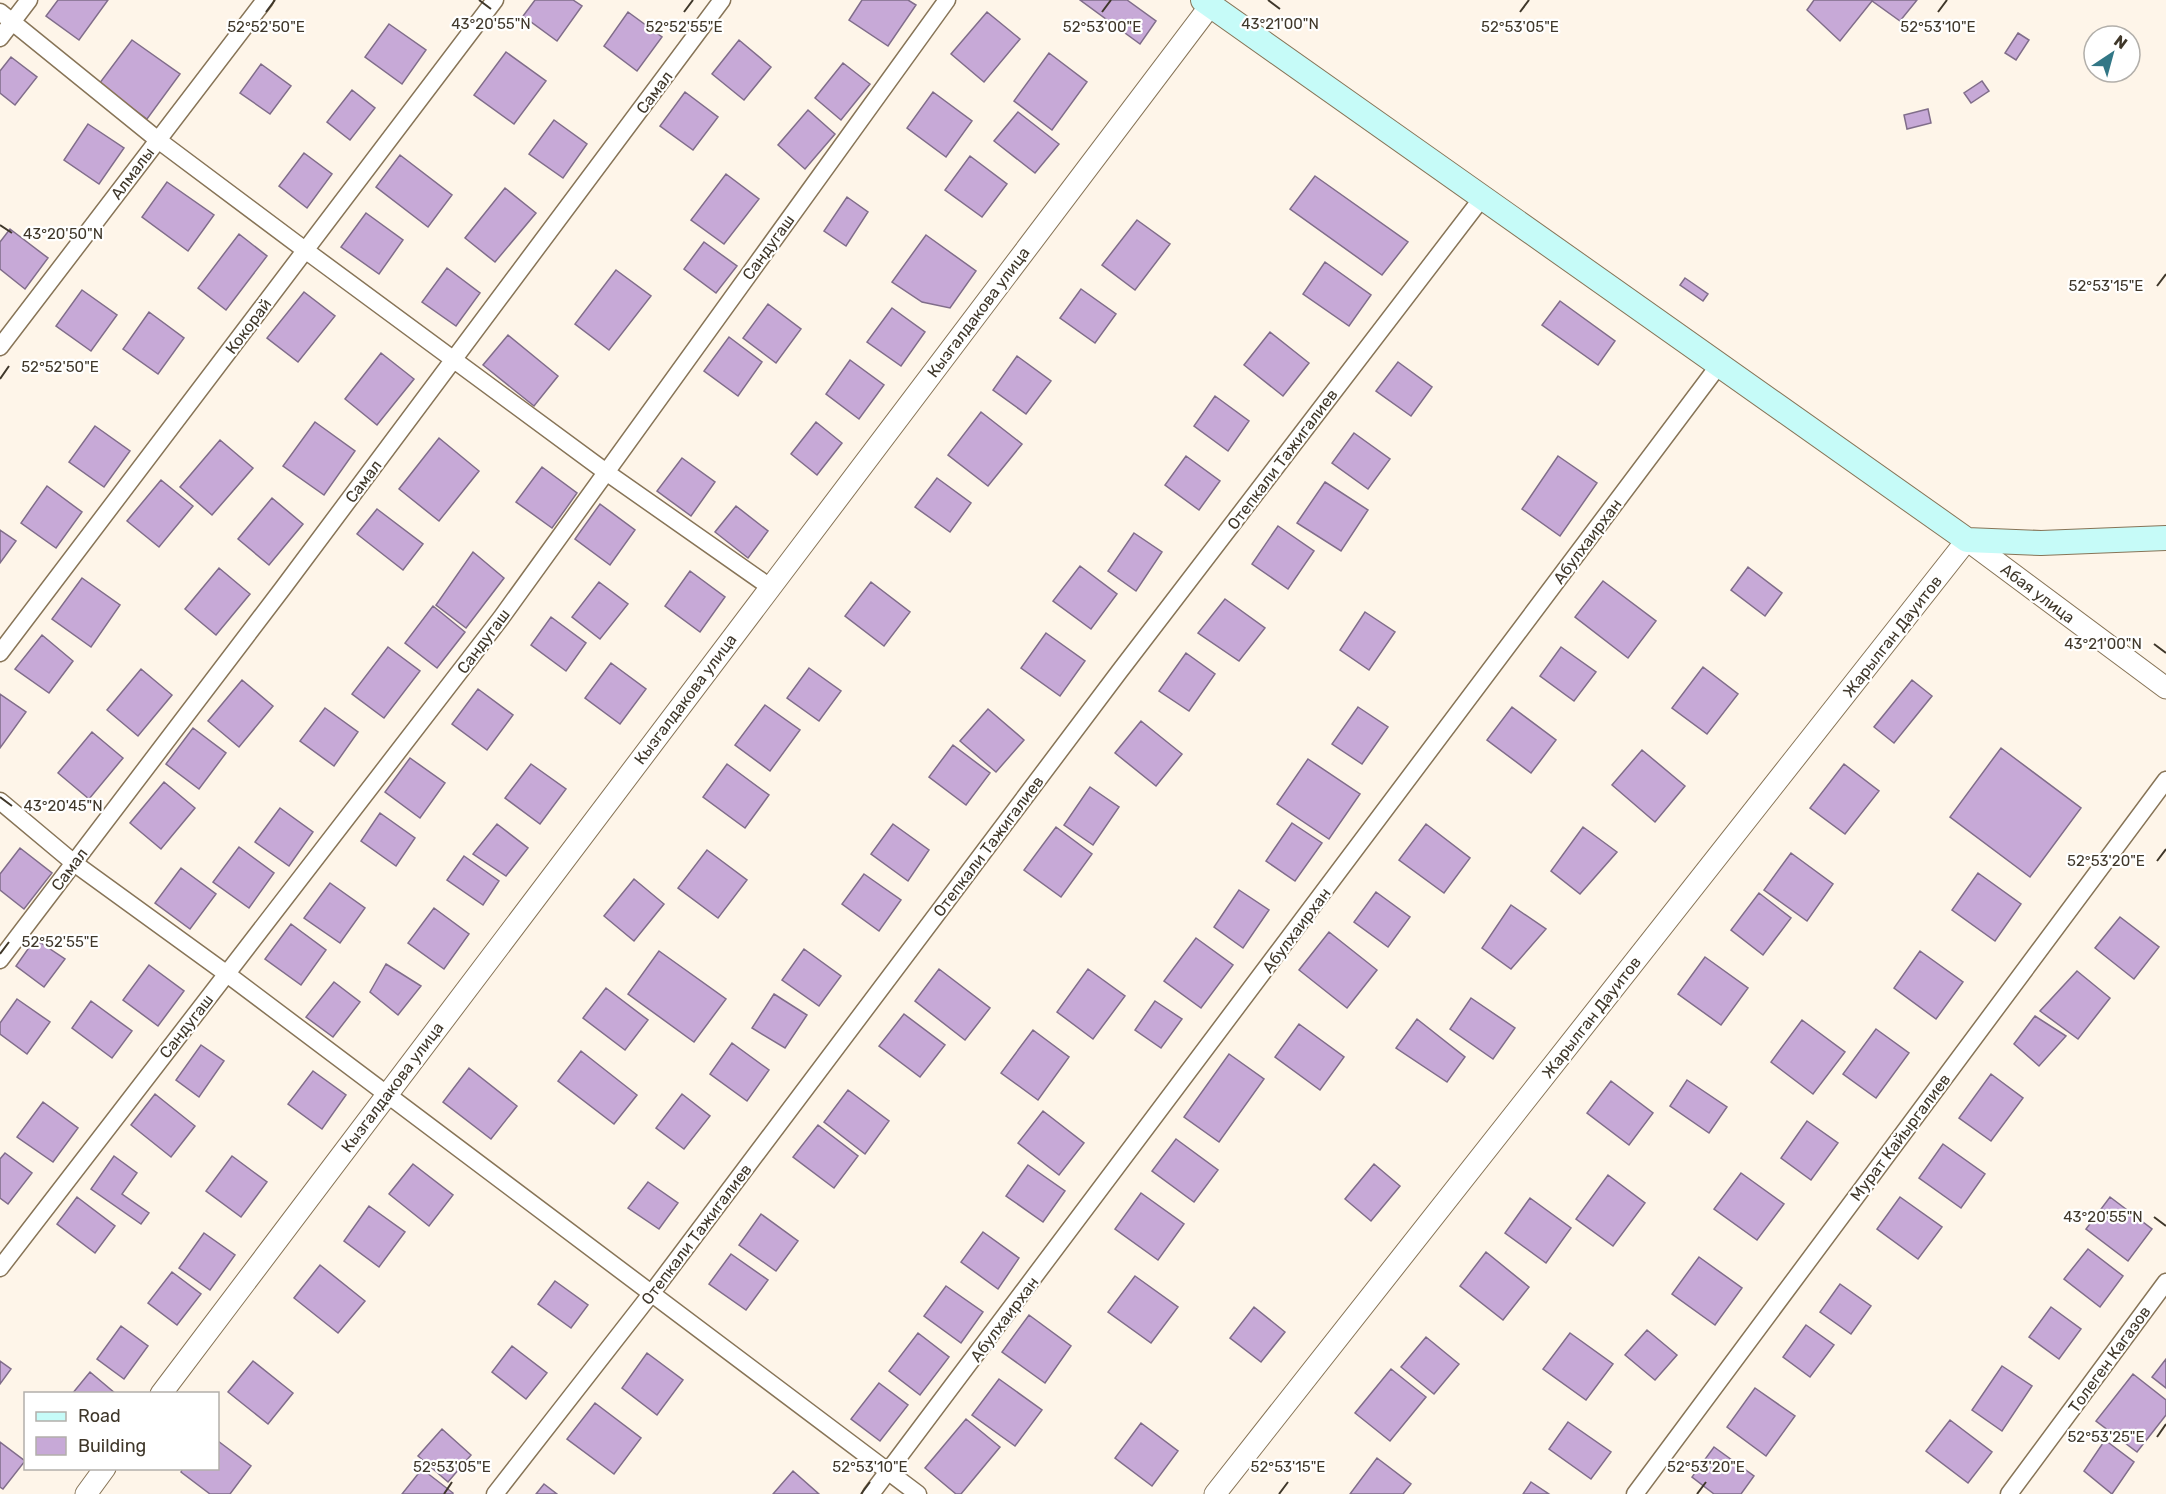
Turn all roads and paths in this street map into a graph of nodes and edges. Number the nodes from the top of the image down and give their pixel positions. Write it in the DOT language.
graph roads {
  1 [pos="29,0"];
  2 [pos="265,0"];
  3 [pos="495,0"];
  4 [pos="722,0"];
  5 [pos="947,0"];
  6 [pos="1206,3"];
  7 [pos="6,17"];
  8 [pos="0,38"];
  9 [pos="158,140"];
  10 [pos="1482,198"];
  11 [pos="306,250"];
  12 [pos="0,347"];
  13 [pos="455,358"];
  14 [pos="1719,365"];
  15 [pos="606,472"];
  16 [pos="2166,538"];
  17 [pos="1967,540"];
  18 [pos="770,588"];
  19 [pos="0,653"];
  20 [pos="2166,688"];
  21 [pos="2166,780"];
  22 [pos="0,801"];
  23 [pos="74,863"];
  24 [pos="0,960"];
  25 [pos="227,974"];
  26 [pos="385,1095"];
  27 [pos="0,1268"];
  28 [pos="2166,1282"];
  29 [pos="651,1294"];
  30 [pos="162,1392"];
  31 [pos="104,1470"];
  32 [pos="888,1472"];
  33 [pos="86,1494"];
  34 [pos="495,1494"];
  35 [pos="871,1494"];
  36 [pos="918,1494"];
  37 [pos="1215,1494"];
  38 [pos="1635,1494"];
  39 [pos="2009,1494"];
  1 -- 7 [label="street"];
  2 -- 9 [label="street, Алмалы"];
  3 -- 11 [label="street, Кокорай"];
  4 -- 13 [label="street, Самал"];
  5 -- 15 [label="street, Сандугаш"];
  6 -- 10 [label="main road"];
  6 -- 18 [label="street, Кызгалдакова улица"];
  7 -- 8 [label="street"];
  7 -- 9 [label="street"];
  9 -- 11 [label="street"];
  9 -- 12 [label="street, Алмалы"];
  10 -- 14 [label="main road"];
  10 -- 29 [label="street, Отепкали Тажигалиев"];
  11 -- 13 [label="street"];
  11 -- 19 [label="street, Кокорай"];
  13 -- 15 [label="street"];
  13 -- 23 [label="street, Самал"];
  14 -- 17 [label="main road"];
  14 -- 32 [label="street, Абулхаирхан"];
  15 -- 18 [label="street"];
  15 -- 25 [label="street, Сандугаш"];
  16 -- 17 [label="main road"];
  17 -- 20 [label="street, Абая улица"];
  17 -- 37 [label="street, Жарылган Дауитов"];
  18 -- 26 [label="street, Кызгалдакова улица"];
  21 -- 38 [label="street, Мурат Кайыргалиев"];
  22 -- 23 [label="street"];
  23 -- 24 [label="street, Самал"];
  23 -- 25 [label="street"];
  25 -- 26 [label="street"];
  25 -- 27 [label="street, Сандугаш"];
  26 -- 29 [label="street"];
  26 -- 30 [label="street, Кызгалдакова улица"];
  28 -- 39 [label="street, Толеген Кагазов"];
  29 -- 32 [label="street"];
  29 -- 34 [label="street, Отепкали Тажигалиев"];
  31 -- 33 [label="street"];
  32 -- 35 [label="street, Абулхаирхан"];
  32 -- 36 [label="street"];
}
